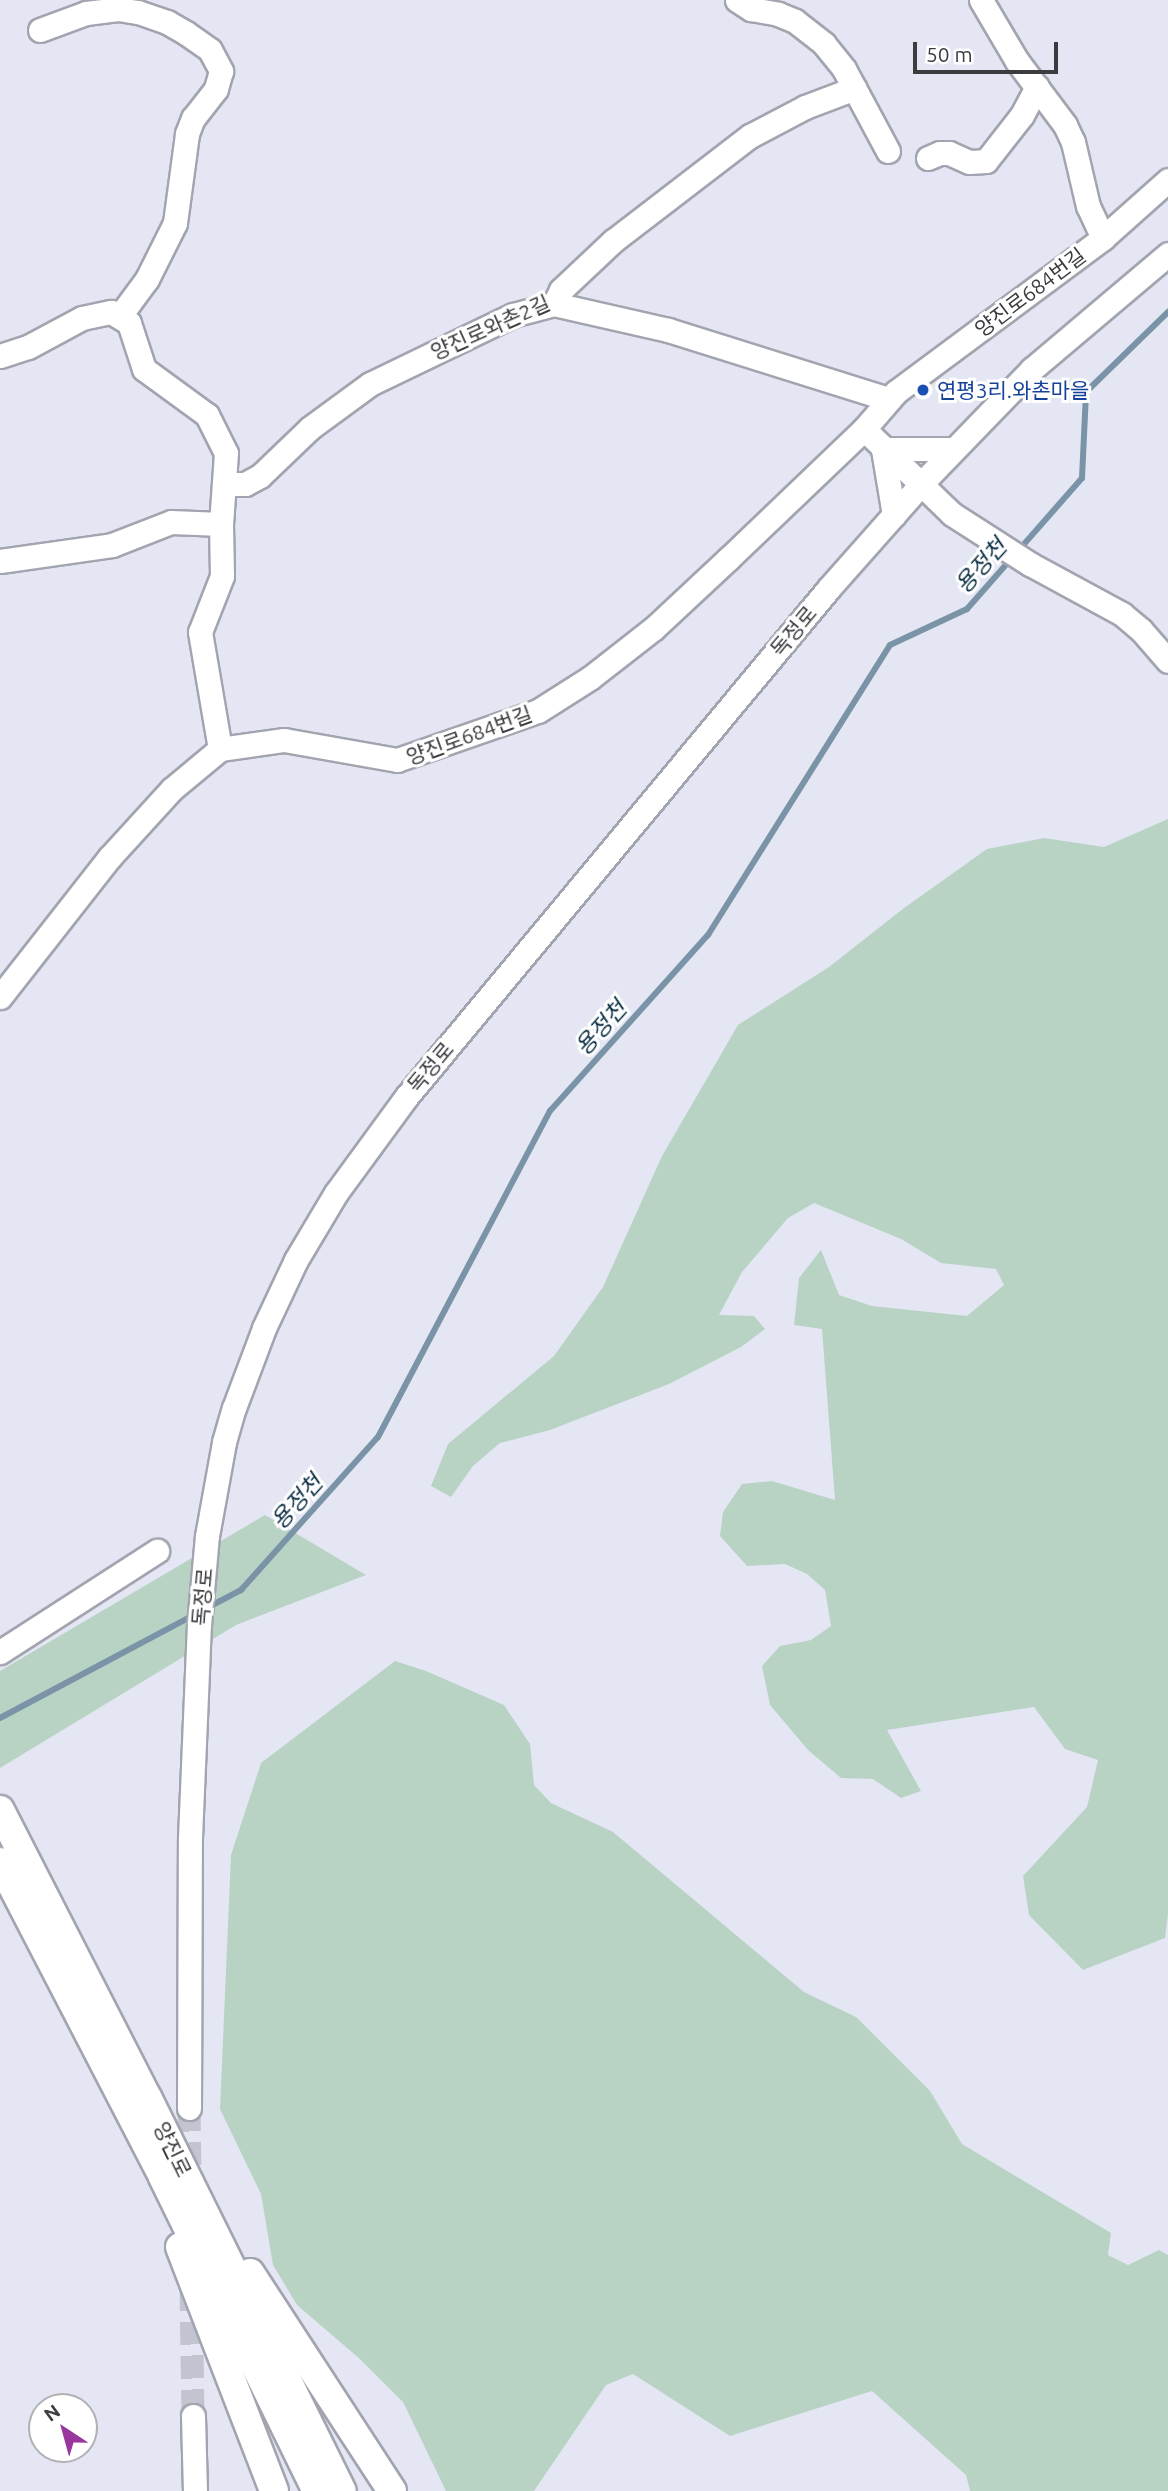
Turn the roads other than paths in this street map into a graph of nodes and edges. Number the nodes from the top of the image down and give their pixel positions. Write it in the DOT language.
graph roads {
  1 [pos="737,0"];
  2 [pos="981,0"];
  3 [pos="40,30"];
  4 [pos="1037,87"];
  5 [pos="855,88"];
  6 [pos="888,152"];
  7 [pos="928,158"];
  8 [pos="1168,180"];
  9 [pos="1103,238"];
  10 [pos="1168,254"];
  11 [pos="554,304"];
  12 [pos="119,317"];
  13 [pos="0,356"];
  14 [pos="888,399"];
  15 [pos="864,429"];
  16 [pos="883,449"];
  17 [pos="954,449"];
  18 [pos="224,484"];
  19 [pos="920,485"];
  20 [pos="894,514"];
  21 [pos="221,524"];
  22 [pos="0,561"];
  23 [pos="1168,661"];
  24 [pos="220,749"];
  25 [pos="0,997"];
  26 [pos="157,1551"];
  27 [pos="0,1652"];
  28 [pos="0,1810"];
  29 [pos="0,1862"];
  30 [pos="148,2099"];
  31 [pos="189,2108"];
  32 [pos="138,2132"];
  33 [pos="192,2416"];
  34 [pos="195,2491"];
  35 [pos="274,2491"];
  36 [pos="317,2491"];
  37 [pos="342,2491"];
  38 [pos="392,2491"];
  1 -- 5 [label="street"];
  2 -- 4 [label="street"];
  3 -- 12 [label="street"];
  4 -- 7 [label="street"];
  4 -- 9 [label="street"];
  5 -- 6 [label="street"];
  5 -- 11 [label="street, 양진로와촌2길"];
  8 -- 9 [label="street, 양진로684번길"];
  9 -- 14 [label="street, 양진로684번길"];
  10 -- 17 [label="street, 독정로"];
  11 -- 14 [label="street"];
  11 -- 18 [label="street, 양진로와촌2길"];
  12 -- 13 [label="street"];
  12 -- 18 [label="street"];
  14 -- 15 [label="street, 양진로684번길"];
  15 -- 16 [label="street"];
  15 -- 24 [label="street, 양진로684번길"];
  16 -- 17 [label="street"];
  16 -- 19 [label="street"];
  16 -- 20 [label="street"];
  17 -- 19 [label="street, 독정로"];
  18 -- 21 [label="street"];
  19 -- 20 [label="street, 독정로"];
  19 -- 23 [label="street"];
  20 -- 31 [label="street, 독정로"];
  21 -- 22 [label="street"];
  21 -- 24 [label="street"];
  24 -- 25 [label="street"];
  26 -- 27 [label="street"];
  28 -- 30 [label="main road, 양진로"];
  29 -- 32 [label="main road, 양진로"];
  30 -- 37 [label="main road, 양진로"];
  30 -- 38 [label="main road"];
  32 -- 35 [label="main road"];
  32 -- 36 [label="main road, 양진로"];
  33 -- 34 [label="street"];
}
